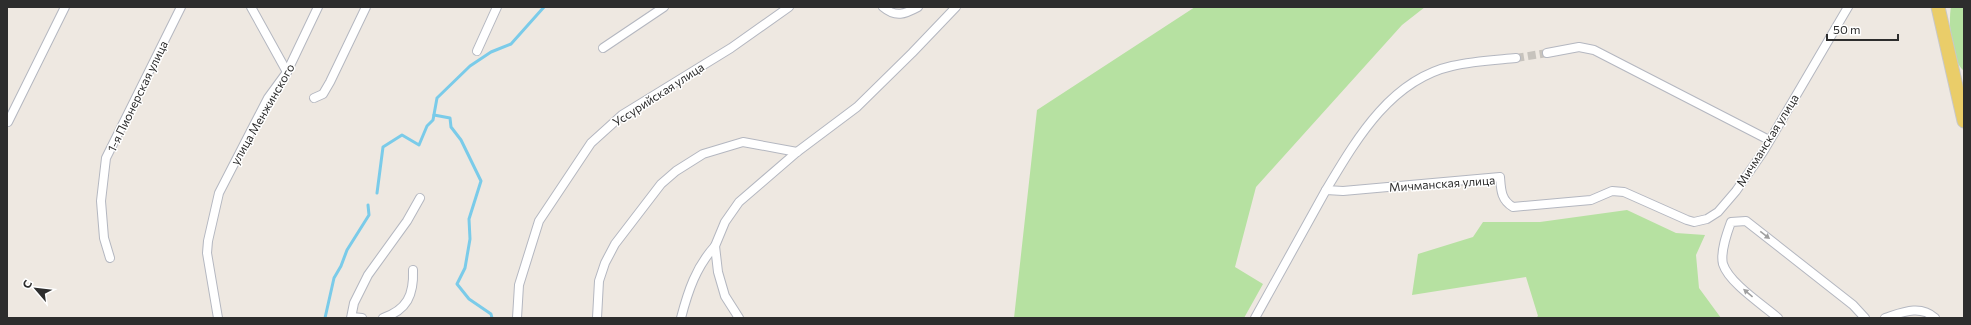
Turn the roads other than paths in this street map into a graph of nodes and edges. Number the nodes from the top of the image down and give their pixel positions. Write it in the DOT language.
graph roads {
  1 [pos="65,7"];
  2 [pos="181,7"];
  3 [pos="251,7"];
  4 [pos="318,7"];
  5 [pos="366,7"];
  6 [pos="497,7"];
  7 [pos="664,7"];
  8 [pos="789,7"];
  9 [pos="883,7"];
  10 [pos="918,7"];
  11 [pos="956,7"];
  12 [pos="1848,7"];
  13 [pos="1938,7"];
  14 [pos="1946,7"];
  15 [pos="1947,42"];
  16 [pos="603,48"];
  17 [pos="477,51"];
  18 [pos="1547,52"];
  19 [pos="1516,58"];
  20 [pos="287,72"];
  21 [pos="314,98"];
  22 [pos="1964,121"];
  23 [pos="8,122"];
  24 [pos="1769,140"];
  25 [pos="797,152"];
  26 [pos="1326,190"];
  27 [pos="420,198"];
  28 [pos="715,246"];
  29 [pos="110,258"];
  30 [pos="413,270"];
  31 [pos="351,317"];
  32 [pos="218,318"];
  33 [pos="362,318"];
  34 [pos="383,318"];
  35 [pos="517,318"];
  36 [pos="597,318"];
  37 [pos="681,318"];
  38 [pos="739,318"];
  39 [pos="1255,318"];
  40 [pos="1778,318"];
  41 [pos="1865,318"];
  42 [pos="1884,318"];
  43 [pos="1935,318"];
  1 -- 23 [label="street"];
  2 -- 29 [label="street, 1-я Пионерская улица"];
  3 -- 20 [label="street"];
  4 -- 20 [label="street, улица Менжинского"];
  5 -- 21 [label="street"];
  6 -- 17 [label="street"];
  7 -- 16 [label="street"];
  8 -- 35 [label="street, Уссурийская улица"];
  9 -- 10 [label="street"];
  11 -- 25 [label="street"];
  12 -- 24 [label="street, Мичманская улица"];
  13 -- 15 [label="main road"];
  14 -- 15 [label="main road"];
  15 -- 22 [label="main road"];
  18 -- 24 [label="street"];
  19 -- 26 [label="street"];
  20 -- 32 [label="street, улица Менжинского"];
  24 -- 26 [label="street, Мичманская улица"];
  25 -- 28 [label="street"];
  25 -- 36 [label="street"];
  26 -- 39 [label="street"];
  27 -- 31 [label="street"];
  28 -- 37 [label="street"];
  28 -- 38 [label="street"];
  30 -- 34 [label="street"];
  31 -- 33 [label="street"];
  40 -- 41 [label="street, one-way"];
  42 -- 43 [label="street"];
}
